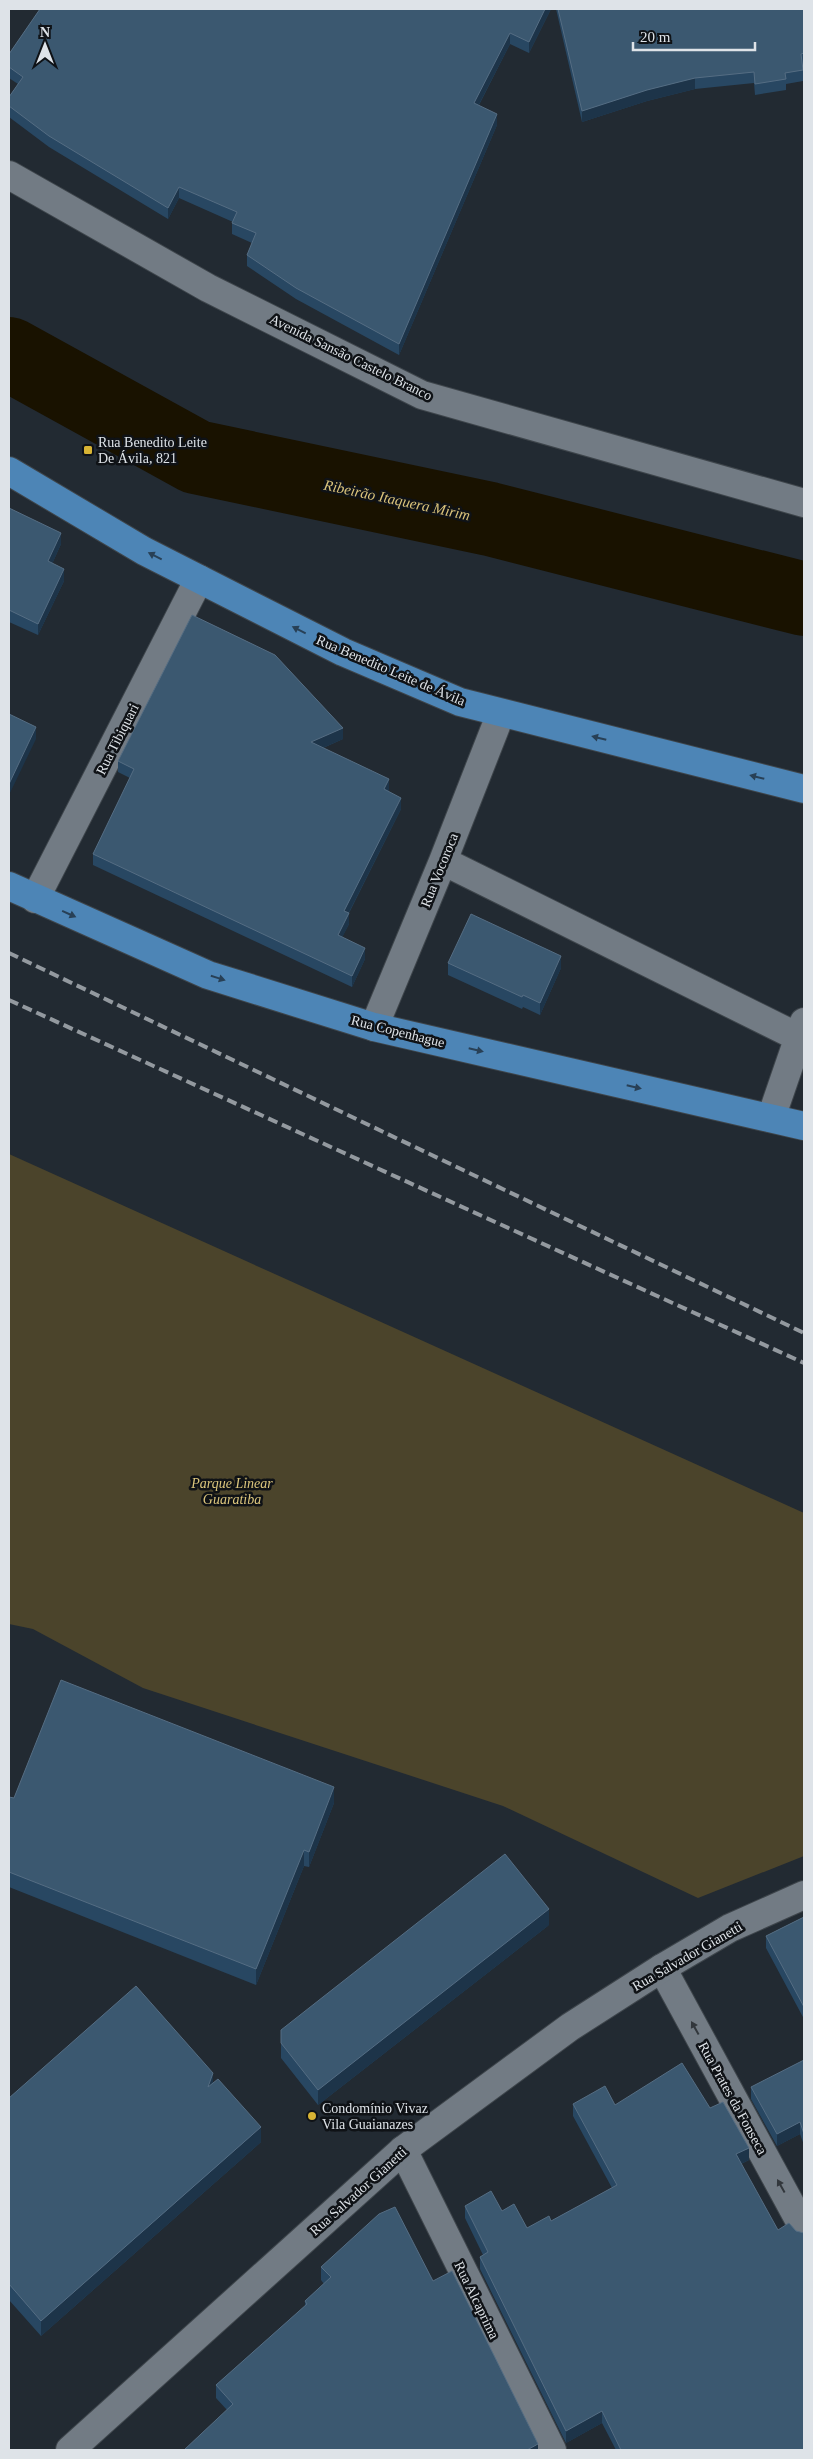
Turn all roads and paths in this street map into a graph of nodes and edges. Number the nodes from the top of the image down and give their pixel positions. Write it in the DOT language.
graph roads {
  1 [pos="9,175"];
  2 [pos="9,471"];
  3 [pos="804,503"];
  4 [pos="199,579"];
  5 [pos="501,713"];
  6 [pos="804,789"];
  7 [pos="443,862"];
  8 [pos="9,886"];
  9 [pos="34,899"];
  10 [pos="374,1027"];
  11 [pos="802,1030"];
  12 [pos="771,1118"];
  13 [pos="804,1126"];
  14 [pos="804,1895"];
  15 [pos="662,1968"];
  16 [pos="403,2150"];
  17 [pos="804,2228"];
  18 [pos="79,2447"];
  19 [pos="552,2450"];
  1 -- 3 [label="street, Avenida Sansão Castelo Branco"];
  4 -- 2 [label="main road, Rua Benedito Leite de Ávila, one-way"];
  5 -- 4 [label="main road, Rua Benedito Leite de Ávila, one-way"];
  4 -- 9 [label="street, Rua Tibiquari"];
  6 -- 5 [label="main road, Rua Benedito Leite de Ávila, one-way"];
  5 -- 7 [label="street, Rua Vocoroca"];
  7 -- 10 [label="street, Rua Vocoroca"];
  7 -- 11 [label="street"];
  8 -- 9 [label="main road, Rua Copenhague"];
  9 -- 10 [label="main road, Rua Copenhague, one-way"];
  10 -- 12 [label="main road, Rua Copenhague, one-way"];
  11 -- 12 [label="street"];
  12 -- 13 [label="main road, Rua Copenhague"];
  14 -- 15 [label="street, Rua Salvador Gianetti"];
  15 -- 16 [label="street, Rua Salvador Gianetti"];
  17 -- 15 [label="street, Rua Prates da Fonseca, one-way"];
  16 -- 18 [label="street, Rua Salvador Gianetti"];
  16 -- 19 [label="street, Rua Alcaprima"];
}
